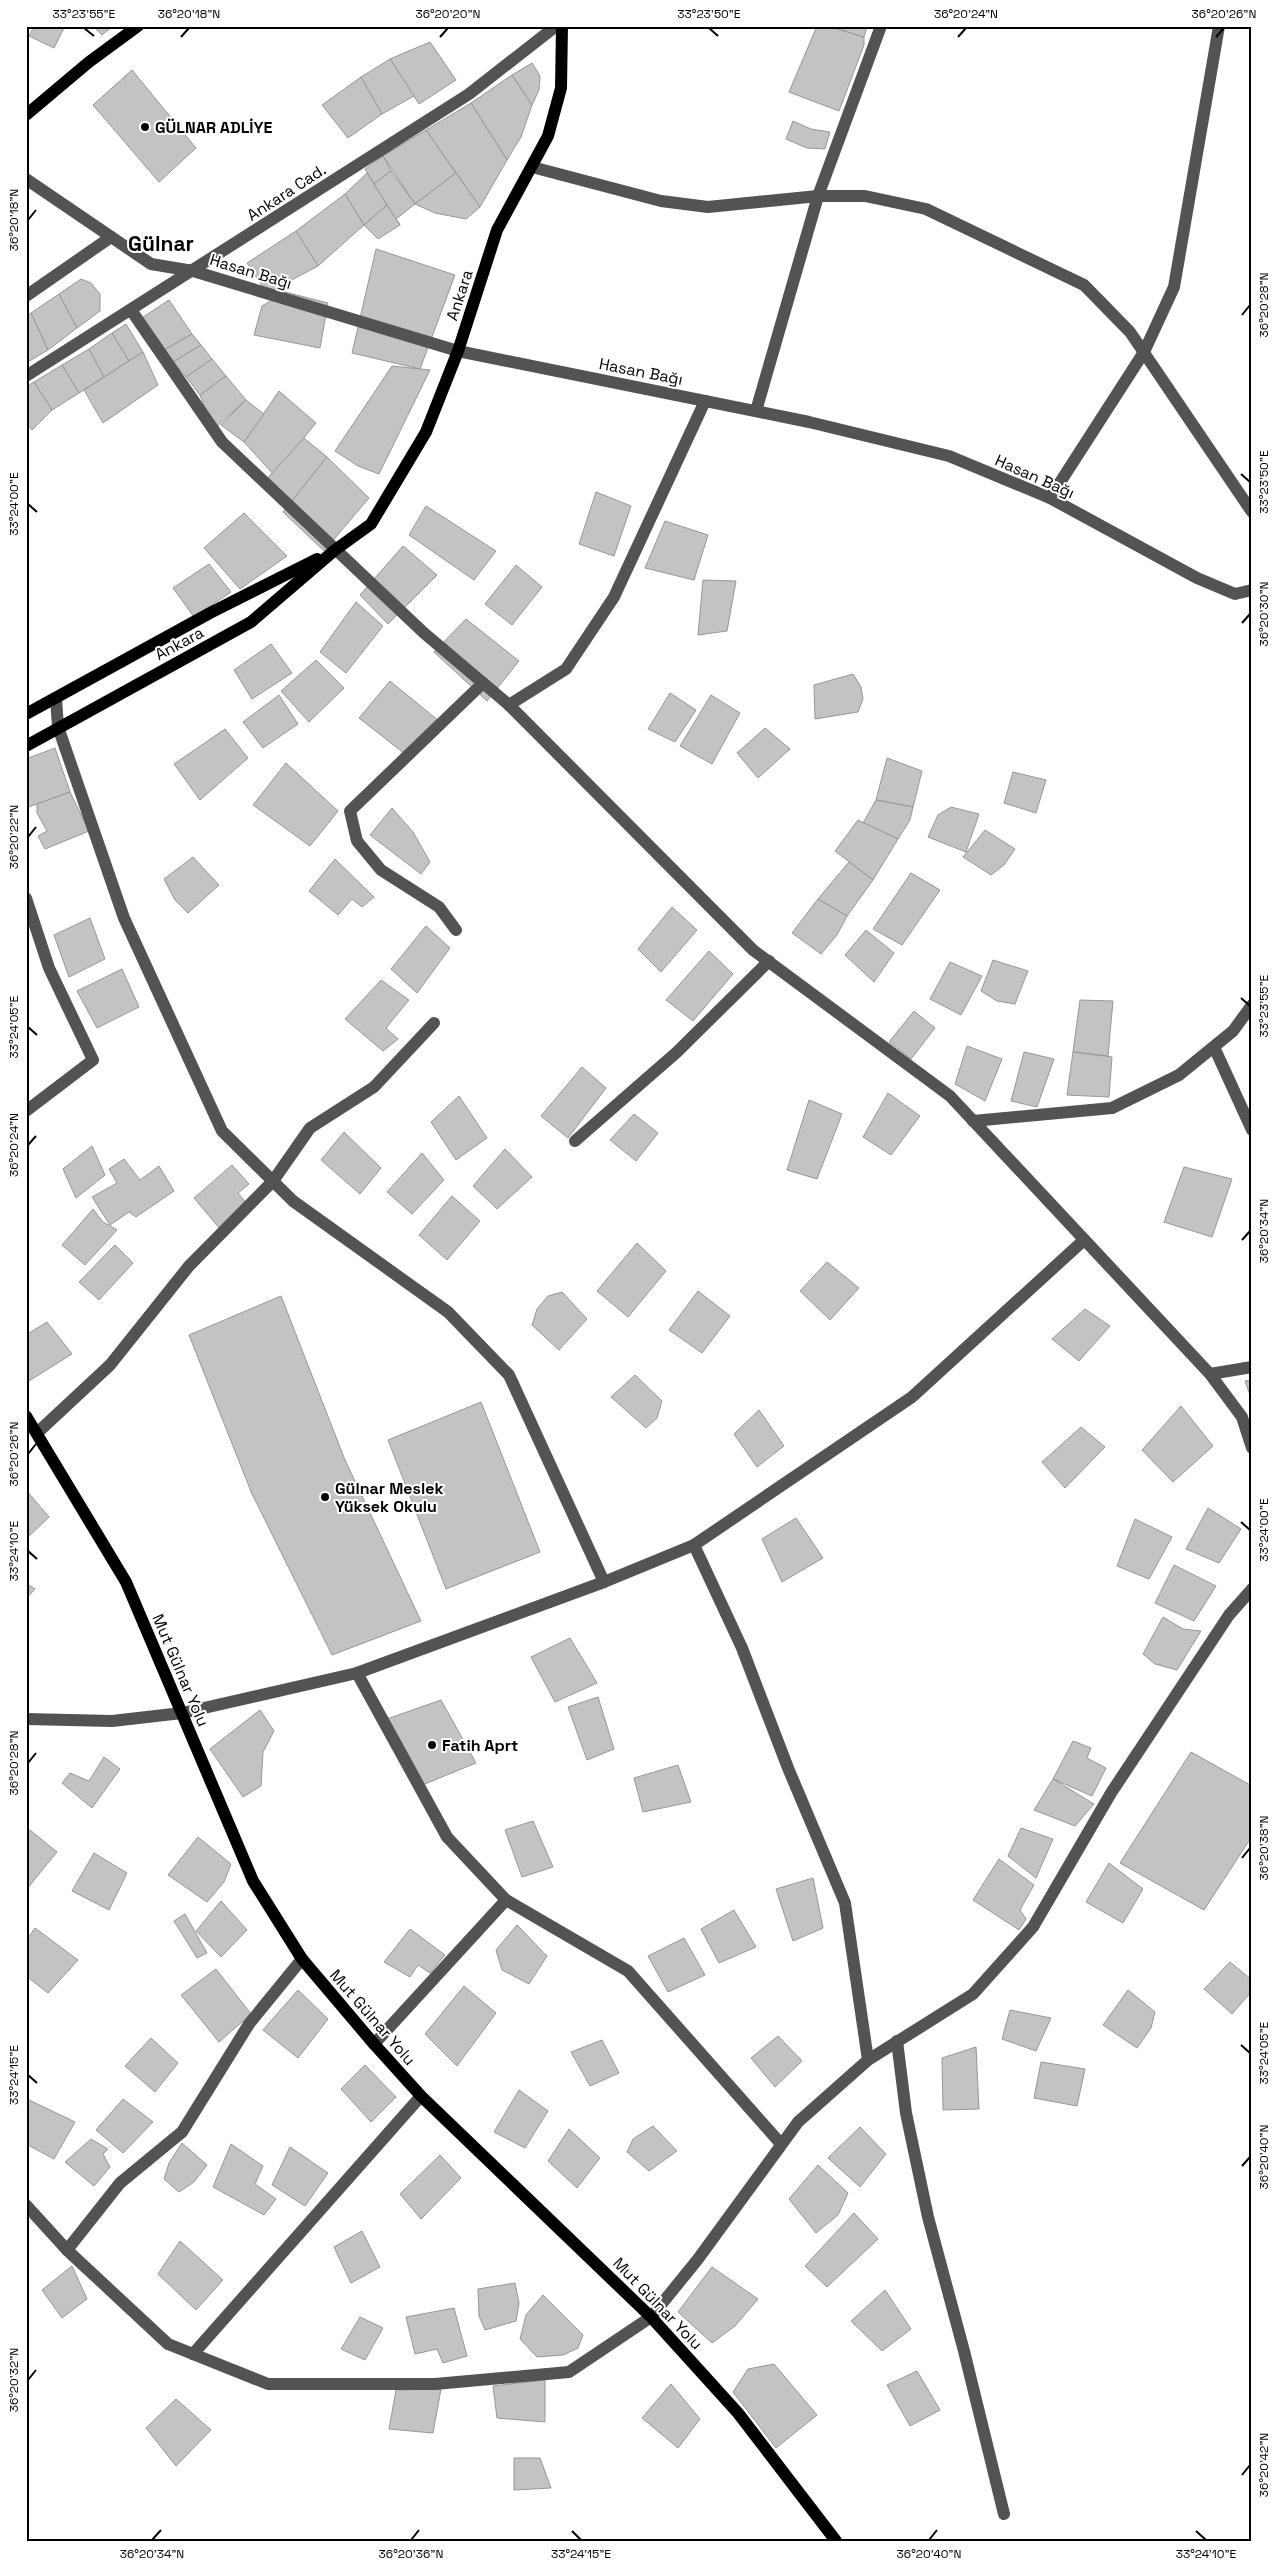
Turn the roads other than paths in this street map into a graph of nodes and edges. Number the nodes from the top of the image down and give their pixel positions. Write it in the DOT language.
graph roads {
  1 [pos="138,26"];
  2 [pos="556,26"];
  3 [pos="562,26"];
  4 [pos="880,26"];
  5 [pos="1219,26"];
  6 [pos="26,115"];
  7 [pos="532,168"];
  8 [pos="26,179"];
  9 [pos="818,196"];
  10 [pos="111,237"];
  11 [pos="193,271"];
  12 [pos="26,296"];
  13 [pos="131,310"];
  14 [pos="458,351"];
  15 [pos="1144,352"];
  16 [pos="26,376"];
  17 [pos="706,401"];
  18 [pos="756,411"];
  19 [pos="1050,498"];
  20 [pos="1252,512"];
  21 [pos="335,550"];
  22 [pos="1252,590"];
  23 [pos="483,682"];
  24 [pos="56,698"];
  25 [pos="509,704"];
  26 [pos="26,714"];
  27 [pos="58,727"];
  28 [pos="26,746"];
  29 [pos="26,898"];
  30 [pos="456,930"];
  31 [pos="769,961"];
  32 [pos="1252,1005"];
  33 [pos="434,1023"];
  34 [pos="1214,1047"];
  35 [pos="26,1112"];
  36 [pos="973,1121"];
  37 [pos="1252,1130"];
  38 [pos="575,1141"];
  39 [pos="273,1181"];
  40 [pos="1084,1240"];
  41 [pos="1252,1367"];
  42 [pos="1210,1374"];
  43 [pos="26,1416"];
  44 [pos="37,1433"];
  45 [pos="1252,1448"];
  46 [pos="694,1545"];
  47 [pos="604,1582"];
  48 [pos="1252,1589"];
  49 [pos="357,1674"];
  50 [pos="182,1713"];
  51 [pos="26,1719"];
  52 [pos="506,1900"];
  53 [pos="302,1959"];
  54 [pos="897,2041"];
  55 [pos="374,2044"];
  56 [pos="868,2060"];
  57 [pos="421,2096"];
  58 [pos="781,2144"];
  59 [pos="26,2205"];
  60 [pos="67,2250"];
  61 [pos="651,2317"];
  62 [pos="193,2354"];
  63 [pos="1004,2514"];
  64 [pos="836,2541"];
  1 -- 6 [label="main road"];
  2 -- 11 [label="street, Ankara Cad."];
  3 -- 7 [label="main road, Ankara"];
  4 -- 9 [label="street"];
  5 -- 15 [label="street"];
  7 -- 9 [label="street"];
  7 -- 14 [label="main road, Ankara"];
  8 -- 10 [label="street, Hasan Bağı"];
  9 -- 15 [label="street"];
  9 -- 18 [label="street"];
  10 -- 11 [label="street, Hasan Bağı"];
  10 -- 12 [label="street"];
  11 -- 13 [label="street, Ankara Cad."];
  11 -- 14 [label="street, Hasan Bağı"];
  13 -- 16 [label="street, Ankara Cad."];
  13 -- 21 [label="street"];
  14 -- 17 [label="street, Hasan Bağı"];
  14 -- 21 [label="main road, Ankara"];
  15 -- 19 [label="street"];
  15 -- 20 [label="street"];
  17 -- 18 [label="street, Hasan Bağı"];
  17 -- 25 [label="street"];
  18 -- 19 [label="street, Hasan Bağı"];
  19 -- 22 [label="street, Hasan Bağı"];
  21 -- 23 [label="street"];
  21 -- 24 [label="main road, Ankara"];
  21 -- 27 [label="main road, Ankara"];
  23 -- 25 [label="street"];
  23 -- 30 [label="street"];
  24 -- 26 [label="main road, Ankara"];
  24 -- 27 [label="street"];
  25 -- 31 [label="street"];
  27 -- 28 [label="main road, Ankara"];
  27 -- 39 [label="street"];
  29 -- 35 [label="street"];
  31 -- 36 [label="street"];
  31 -- 38 [label="street"];
  32 -- 34 [label="street"];
  33 -- 39 [label="street"];
  34 -- 36 [label="street"];
  34 -- 37 [label="street"];
  36 -- 40 [label="street"];
  39 -- 44 [label="street"];
  39 -- 47 [label="street"];
  40 -- 42 [label="street"];
  40 -- 46 [label="street"];
  41 -- 42 [label="street"];
  42 -- 45 [label="street"];
  43 -- 44 [label="main road, Mut Gülnar Yolu"];
  44 -- 50 [label="main road, Mut Gülnar Yolu"];
  46 -- 47 [label="street"];
  46 -- 56 [label="street"];
  47 -- 49 [label="street"];
  48 -- 54 [label="street"];
  49 -- 50 [label="street"];
  49 -- 52 [label="street"];
  50 -- 51 [label="street"];
  50 -- 53 [label="main road, Mut Gülnar Yolu"];
  52 -- 55 [label="street"];
  52 -- 58 [label="street"];
  53 -- 55 [label="main road, Mut Gülnar Yolu"];
  53 -- 60 [label="street"];
  54 -- 56 [label="street"];
  54 -- 63 [label="street"];
  55 -- 57 [label="main road, Mut Gülnar Yolu"];
  56 -- 58 [label="street"];
  57 -- 61 [label="main road, Mut Gülnar Yolu"];
  57 -- 62 [label="street"];
  58 -- 61 [label="street"];
  59 -- 60 [label="street"];
  60 -- 62 [label="street"];
  61 -- 62 [label="street"];
  61 -- 64 [label="main road, Mut Gülnar Yolu"];
}
